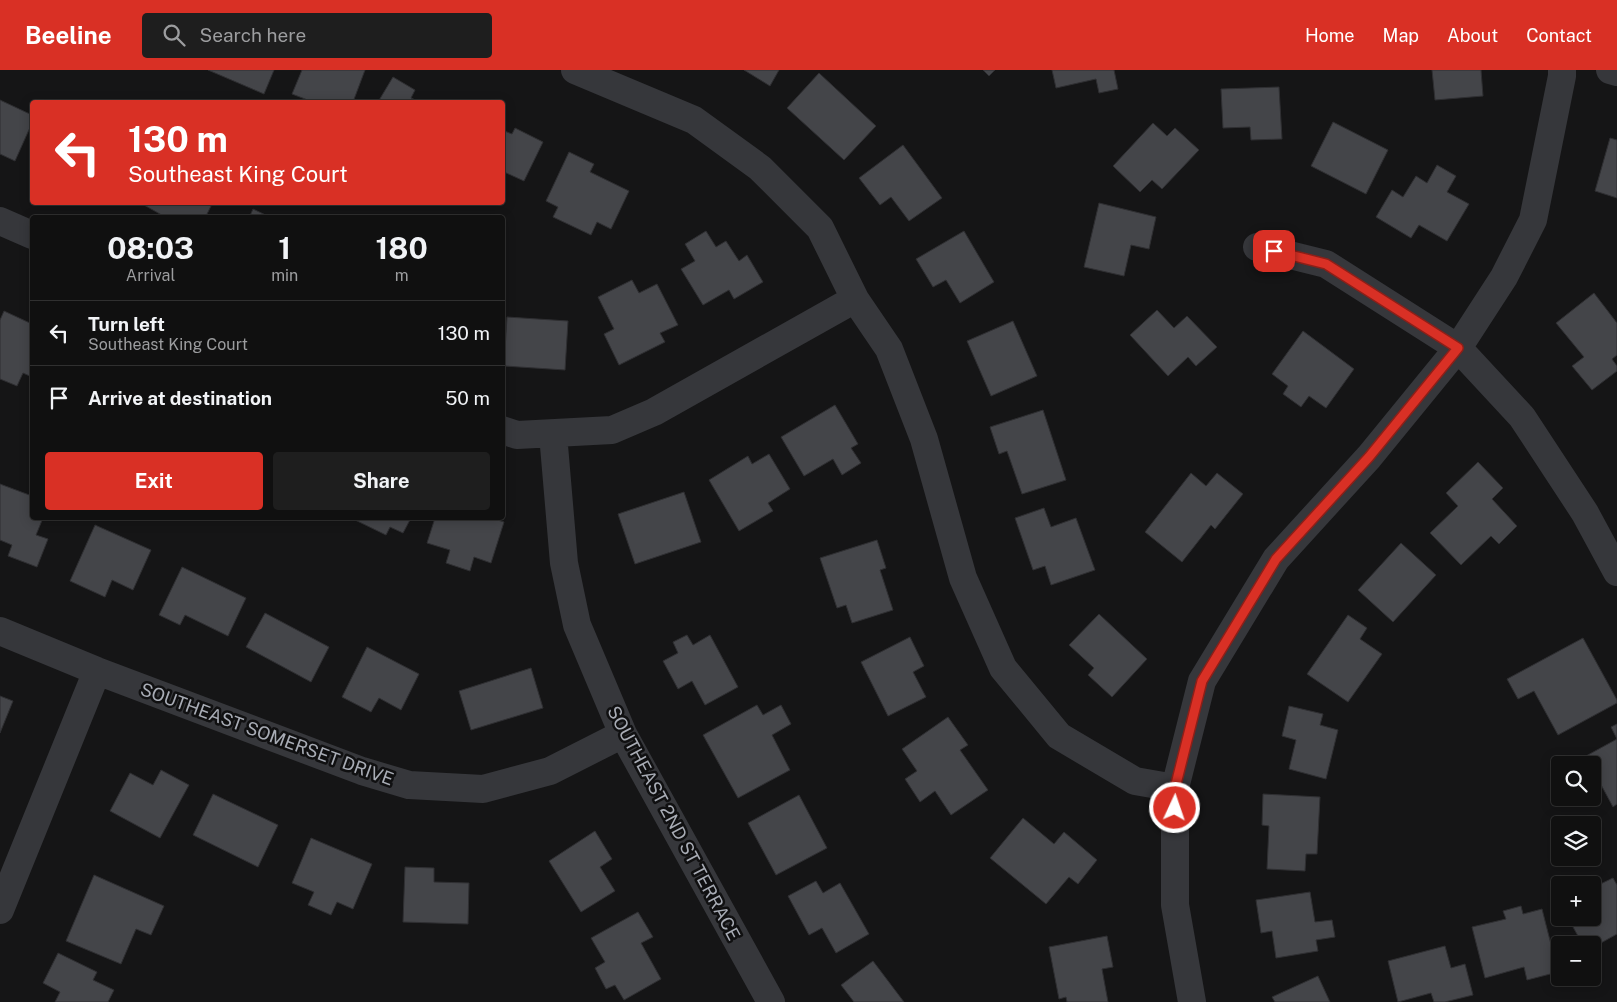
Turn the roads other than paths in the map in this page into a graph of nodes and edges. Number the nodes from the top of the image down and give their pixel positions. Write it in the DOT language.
graph roads {
  1 [pos="575,70"];
  2 [pos="1562,70"];
  3 [pos="1610,70"];
  4 [pos="1617,72"];
  5 [pos="0,221"];
  6 [pos="30,234"];
  7 [pos="1256,247"];
  8 [pos="855,299"];
  9 [pos="1458,348"];
  10 [pos="505,431"];
  11 [pos="553,434"];
  12 [pos="1617,572"];
  13 [pos="0,631"];
  14 [pos="97,671"];
  15 [pos="623,734"];
  16 [pos="1175,788"];
  17 [pos="0,910"];
  18 [pos="771,1002"];
  19 [pos="1192,1002"];
  1 -- 8 [label="street"];
  2 -- 9 [label="street"];
  3 -- 4 [label="street"];
  5 -- 6 [label="street"];
  7 -- 9 [label="street"];
  8 -- 11 [label="street"];
  8 -- 16 [label="street"];
  9 -- 12 [label="street"];
  9 -- 16 [label="street"];
  10 -- 11 [label="street"];
  11 -- 15 [label="street, SOUTHEAST 2ND ST TERRACE"];
  13 -- 14 [label="street, SOUTHEAST SOMERSET DRIVE"];
  14 -- 15 [label="street, SOUTHEAST SOMERSET DRIVE"];
  14 -- 17 [label="street"];
  15 -- 18 [label="street, SOUTHEAST 2ND ST TERRACE"];
  16 -- 19 [label="street"];
}
